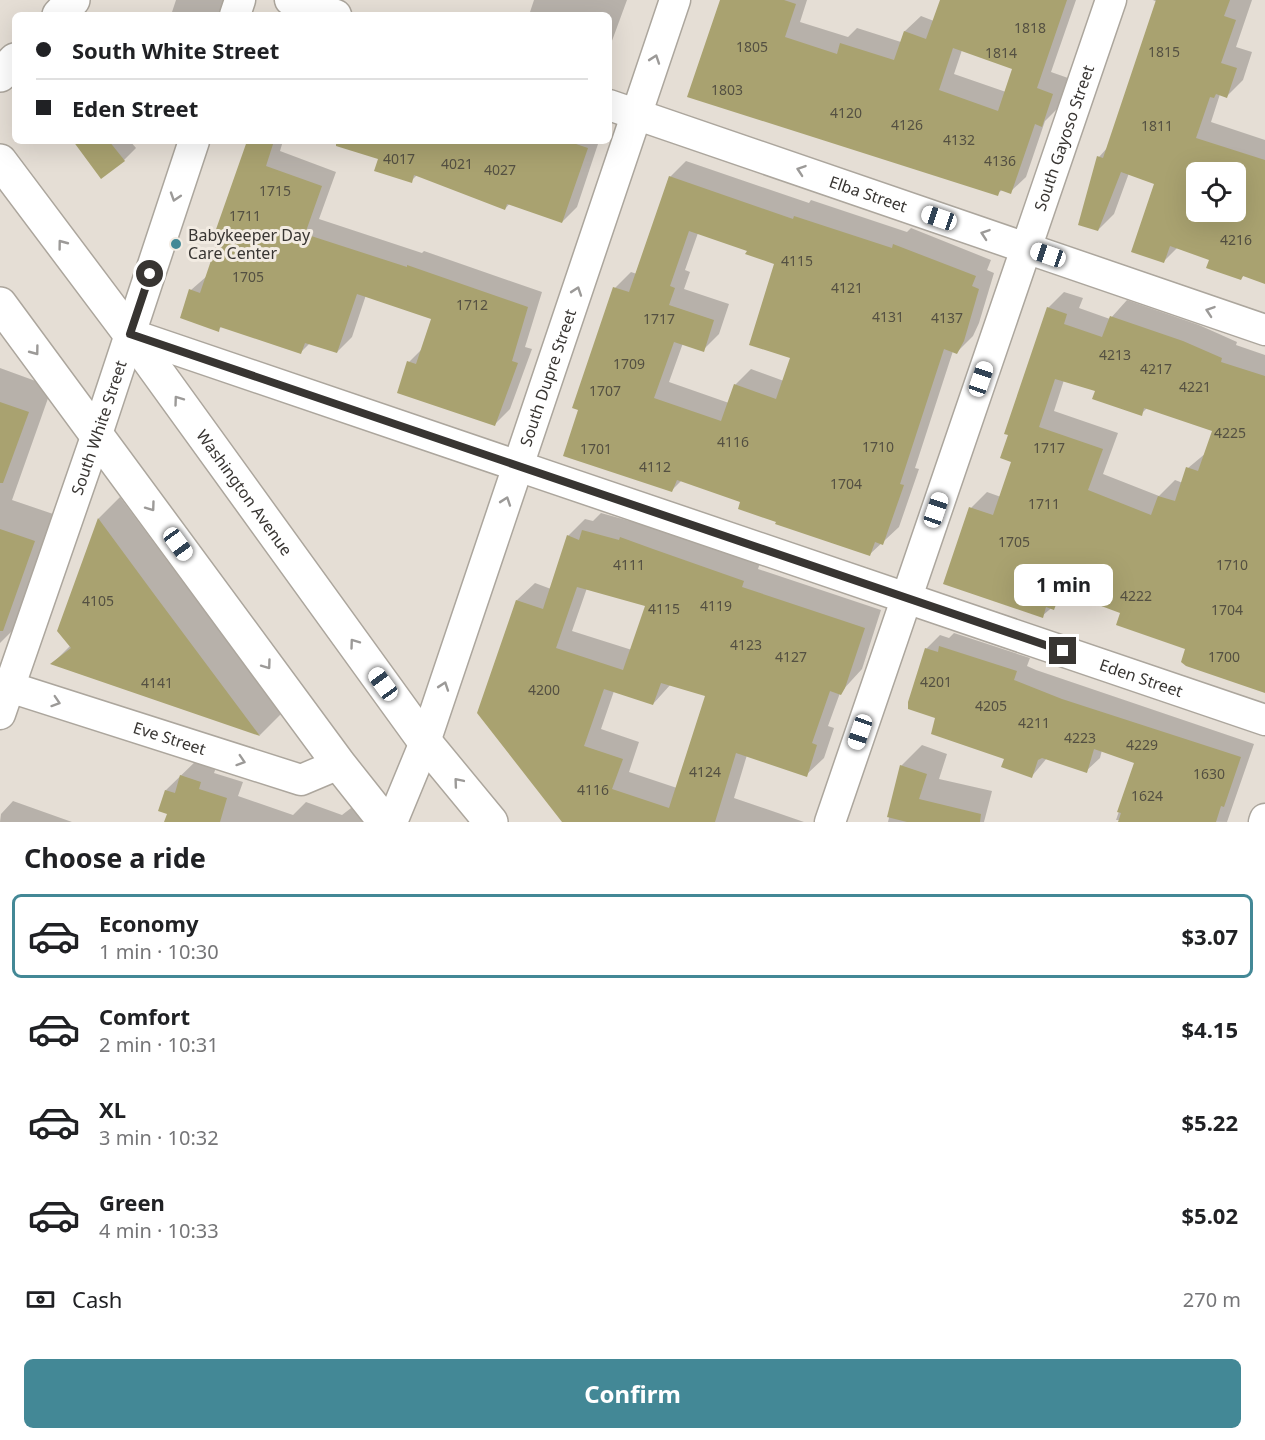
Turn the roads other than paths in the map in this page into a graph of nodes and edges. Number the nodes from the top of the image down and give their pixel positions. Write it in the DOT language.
graph roads {
  1 [pos="74,0"];
  2 [pos="291,0"];
  3 [pos="675,0"];
  4 [pos="1111,0"];
  5 [pos="62,12"];
  6 [pos="327,12"];
  7 [pos="12,63"];
  8 [pos="0,75"];
  9 [pos="623,109"];
  10 [pos="193,144"];
  11 [pos="0,161"];
  12 [pos="1026,248"];
  13 [pos="0,304"];
  14 [pos="1265,330"];
  15 [pos="130,334"];
  16 [pos="97,434"];
  17 [pos="518,465"];
  18 [pos="906,597"];
  19 [pos="3,695"];
  20 [pos="1265,720"];
  21 [pos="425,742"];
  22 [pos="339,764"];
  23 [pos="385,822"];
  24 [pos="392,822"];
  25 [pos="491,822"];
  26 [pos="830,822"];
  1 -- 5 [label="street"];
  2 -- 6 [label="street"];
  9 -- 3 [label="street, South Dupre Street, one-way"];
  4 -- 12 [label="street, South Gayoso Street"];
  7 -- 8 [label="street"];
  12 -- 9 [label="street, Elba Street, one-way"];
  17 -- 9 [label="street, South Dupre Street, one-way"];
  10 -- 15 [label="street, South White Street, one-way"];
  15 -- 11 [label="street, Washington Avenue, one-way"];
  14 -- 12 [label="street, Elba Street, one-way"];
  12 -- 18 [label="street, South Gayoso Street"];
  13 -- 16 [label="street, one-way"];
  15 -- 16 [label="street, South White Street"];
  15 -- 17 [label="street, Eden Street"];
  21 -- 15 [label="street, Washington Avenue, one-way"];
  16 -- 19 [label="street, South White Street"];
  16 -- 22 [label="street, one-way"];
  17 -- 18 [label="street, Eden Street"];
  21 -- 17 [label="street, South Dupre Street, one-way"];
  18 -- 20 [label="street, Eden Street"];
  18 -- 26 [label="street, South Gayoso Street"];
  19 -- 22 [label="street, Eve Street, one-way"];
  21 -- 24 [label="street, South Dupre Street"];
  25 -- 21 [label="street, Washington Avenue, one-way"];
  22 -- 23 [label="street"];
}
